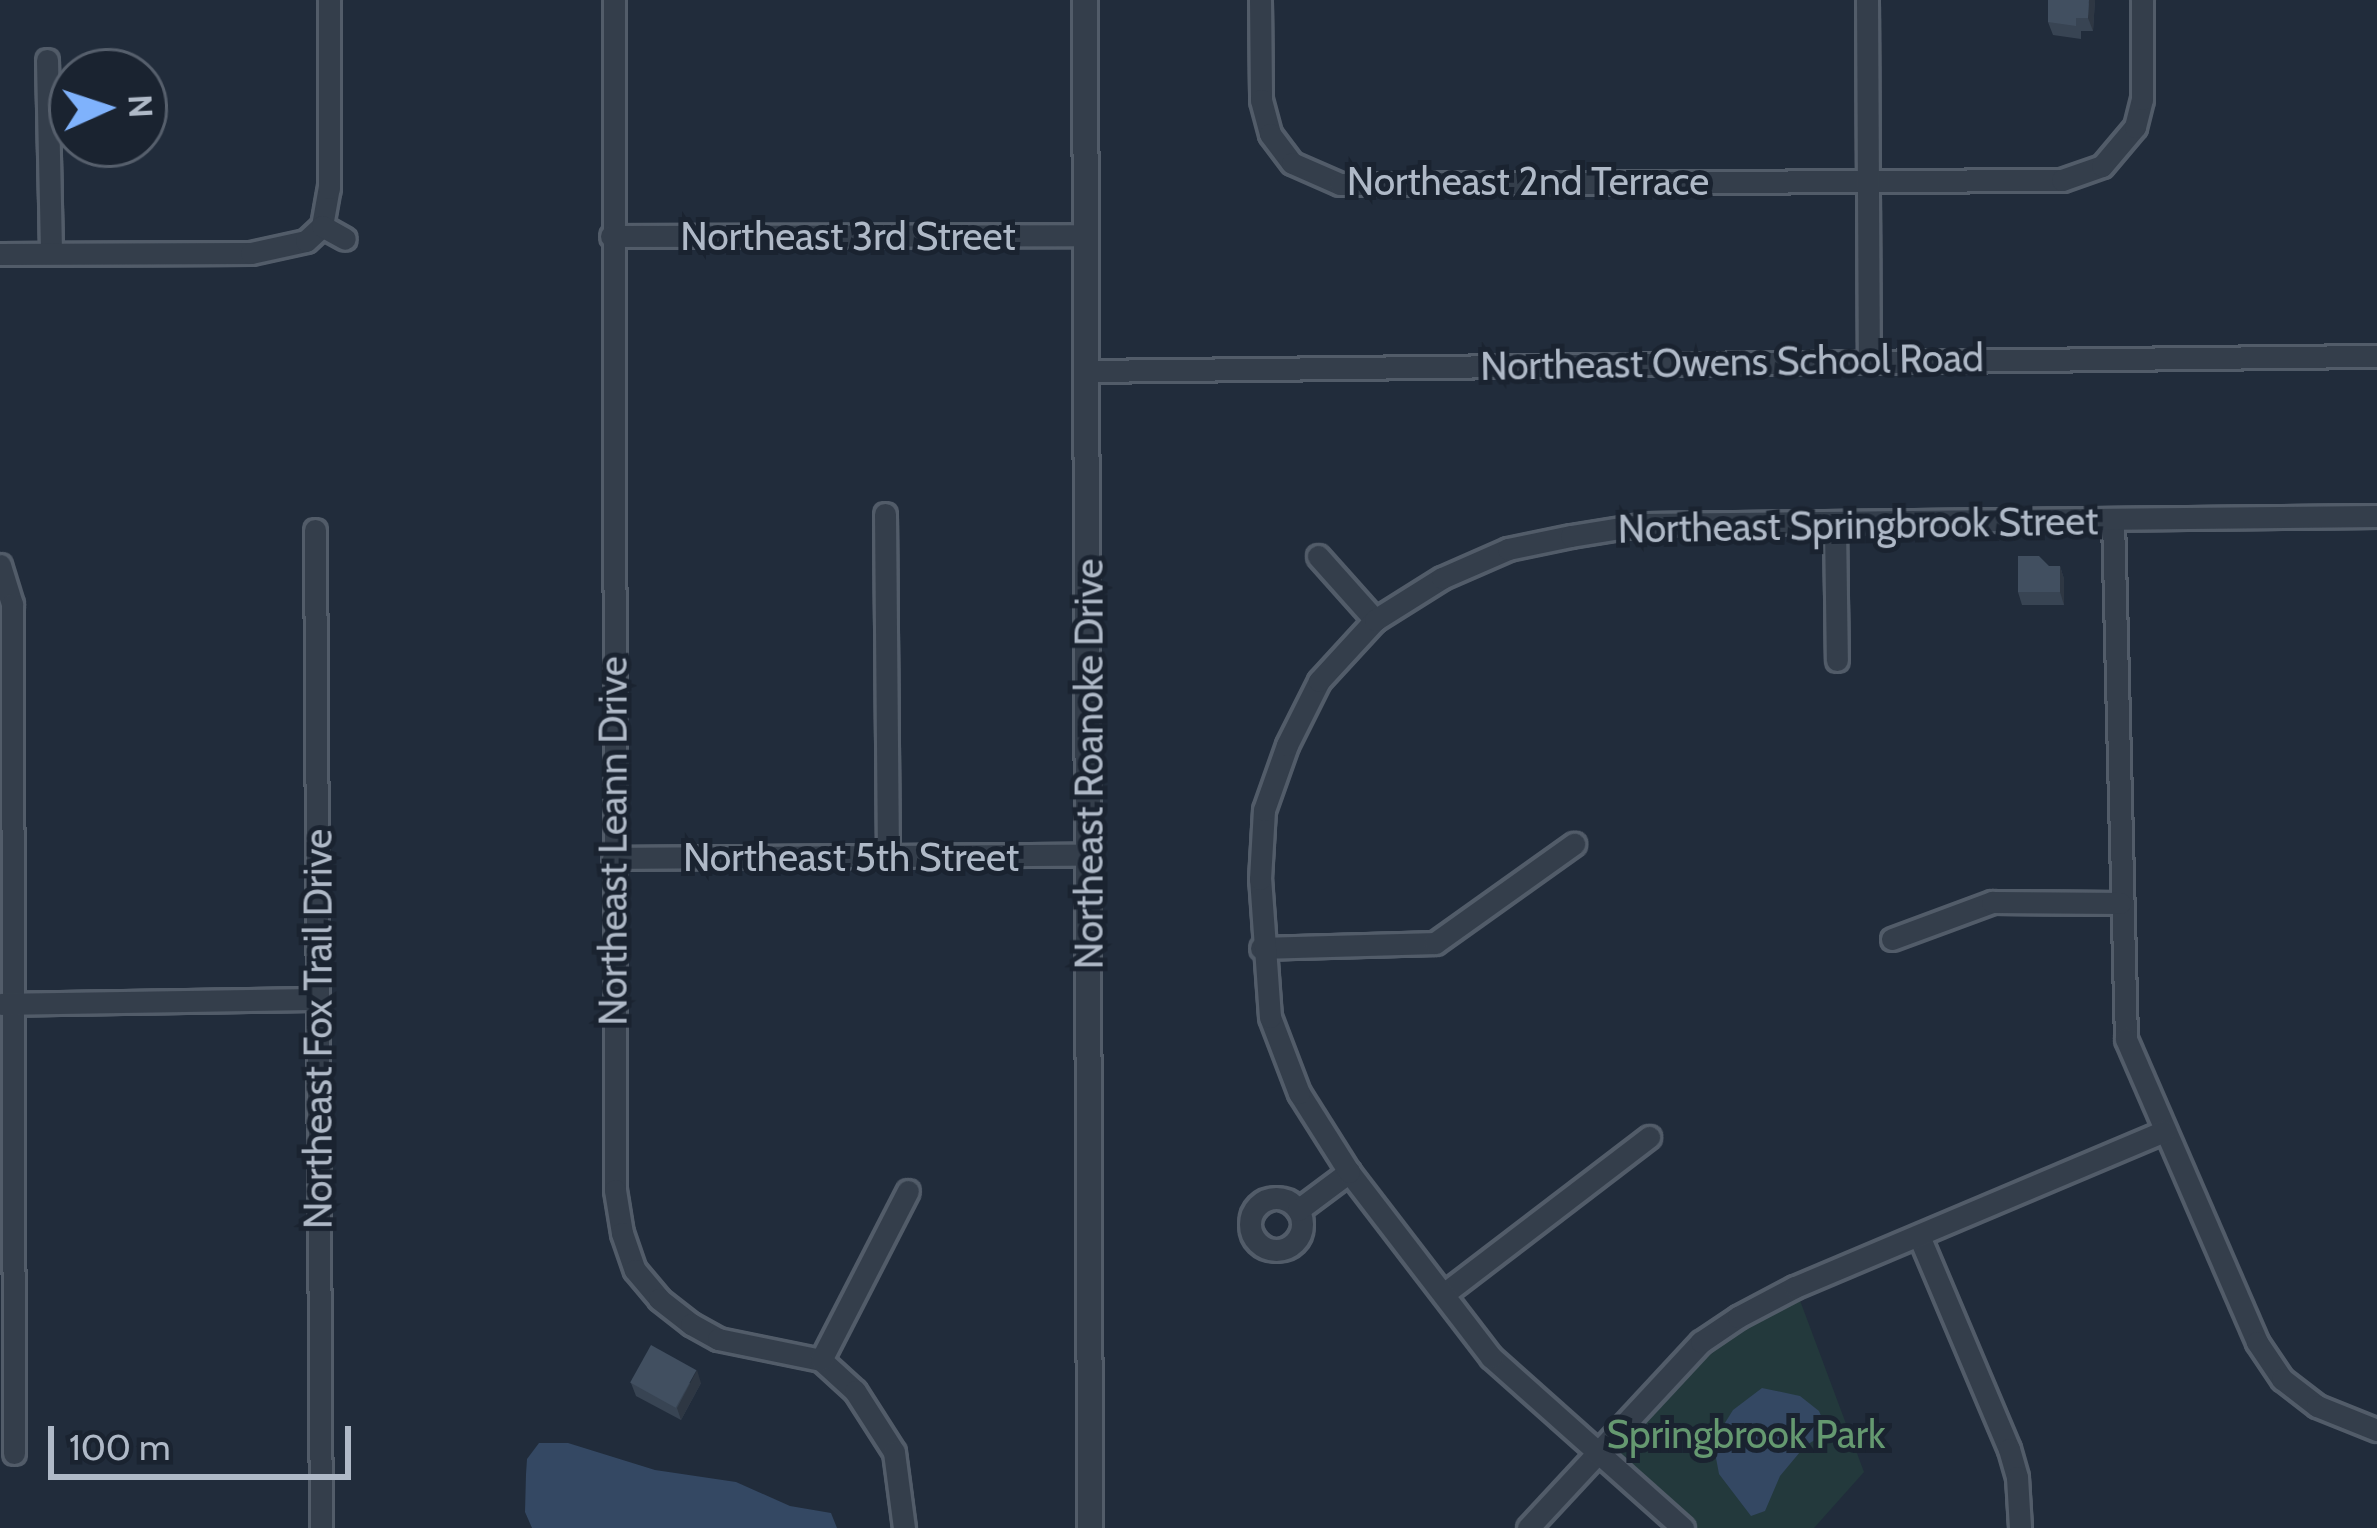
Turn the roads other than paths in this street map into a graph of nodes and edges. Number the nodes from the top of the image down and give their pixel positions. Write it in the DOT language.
graph roads {
  1 [pos="329,0"];
  2 [pos="614,0"];
  3 [pos="1085,0"];
  4 [pos="1260,0"];
  5 [pos="1867,0"];
  6 [pos="2142,0"];
  7 [pos="47,60"];
  8 [pos="1868,181"];
  9 [pos="322,226"];
  10 [pos="1085,235"];
  11 [pos="611,236"];
  12 [pos="345,239"];
  13 [pos="51,253"];
  14 [pos="0,254"];
  15 [pos="2377,356"];
  16 [pos="1869,360"];
  17 [pos="1087,371"];
  18 [pos="885,514"];
  19 [pos="2377,515"];
  20 [pos="2114,519"];
  21 [pos="1834,525"];
  22 [pos="315,530"];
  23 [pos="1318,556"];
  24 [pos="1,566"];
  25 [pos="1375,620"];
  26 [pos="1837,660"];
  27 [pos="1574,844"];
  28 [pos="1089,855"];
  29 [pos="888,857"];
  30 [pos="613,858"];
  31 [pos="2120,903"];
  32 [pos="1892,939"];
  33 [pos="1261,948"];
  34 [pos="317,999"];
  35 [pos="6,1004"];
  36 [pos="2164,1131"];
  37 [pos="1649,1137"];
  38 [pos="1349,1172"];
  39 [pos="908,1191"];
  40 [pos="1298,1210"];
  41 [pos="1918,1236"];
  42 [pos="1445,1293"];
  43 [pos="820,1360"];
  44 [pos="2377,1430"];
  45 [pos="14,1453"];
  46 [pos="1599,1454"];
  47 [pos="322,1528"];
  48 [pos="904,1528"];
  49 [pos="1090,1528"];
  50 [pos="1528,1528"];
  51 [pos="1683,1528"];
  52 [pos="2020,1528"];
  1 -- 9 [label="street"];
  2 -- 11 [label="street, Northeast Leann Drive"];
  3 -- 10 [label="street, Northeast Roanoke Drive"];
  4 -- 8 [label="street, Northeast 2nd Terrace"];
  5 -- 8 [label="street"];
  6 -- 8 [label="street, Northeast 2nd Terrace"];
  7 -- 13 [label="street"];
  8 -- 16 [label="street"];
  9 -- 12 [label="street"];
  9 -- 13 [label="street"];
  10 -- 11 [label="street, Northeast 3rd Street"];
  10 -- 17 [label="street, Northeast Roanoke Drive"];
  11 -- 30 [label="street, Northeast Leann Drive"];
  13 -- 14 [label="street"];
  15 -- 16 [label="street, Northeast Owens School Road"];
  16 -- 17 [label="street, Northeast Owens School Road"];
  17 -- 28 [label="street, Northeast Roanoke Drive"];
  18 -- 29 [label="street"];
  19 -- 20 [label="street, Northeast Springbrook Street"];
  20 -- 21 [label="street, Northeast Springbrook Street"];
  20 -- 31 [label="street"];
  21 -- 25 [label="street, Northeast Springbrook Street"];
  21 -- 26 [label="street"];
  22 -- 34 [label="street, Northeast Fox Trail Drive"];
  23 -- 25 [label="street"];
  24 -- 35 [label="street"];
  25 -- 33 [label="street, Northeast Springbrook Street"];
  27 -- 33 [label="street"];
  28 -- 29 [label="street, Northeast 5th Street"];
  28 -- 49 [label="street, Northeast Roanoke Drive"];
  29 -- 30 [label="street, Northeast 5th Street"];
  30 -- 43 [label="street, Northeast Leann Drive"];
  31 -- 32 [label="street"];
  31 -- 36 [label="street"];
  33 -- 38 [label="street, Northeast Springbrook Street"];
  34 -- 35 [label="street"];
  34 -- 47 [label="street, Northeast Fox Trail Drive"];
  35 -- 45 [label="street"];
  36 -- 41 [label="street"];
  36 -- 44 [label="street"];
  37 -- 42 [label="street"];
  38 -- 40 [label="street"];
  38 -- 42 [label="street, Northeast Springbrook Street"];
  39 -- 43 [label="street"];
  41 -- 46 [label="street"];
  41 -- 52 [label="street"];
  42 -- 46 [label="street, Northeast Springbrook Street"];
  43 -- 48 [label="street"];
  46 -- 50 [label="street"];
  46 -- 51 [label="street, Northeast Springbrook Street"];
}
